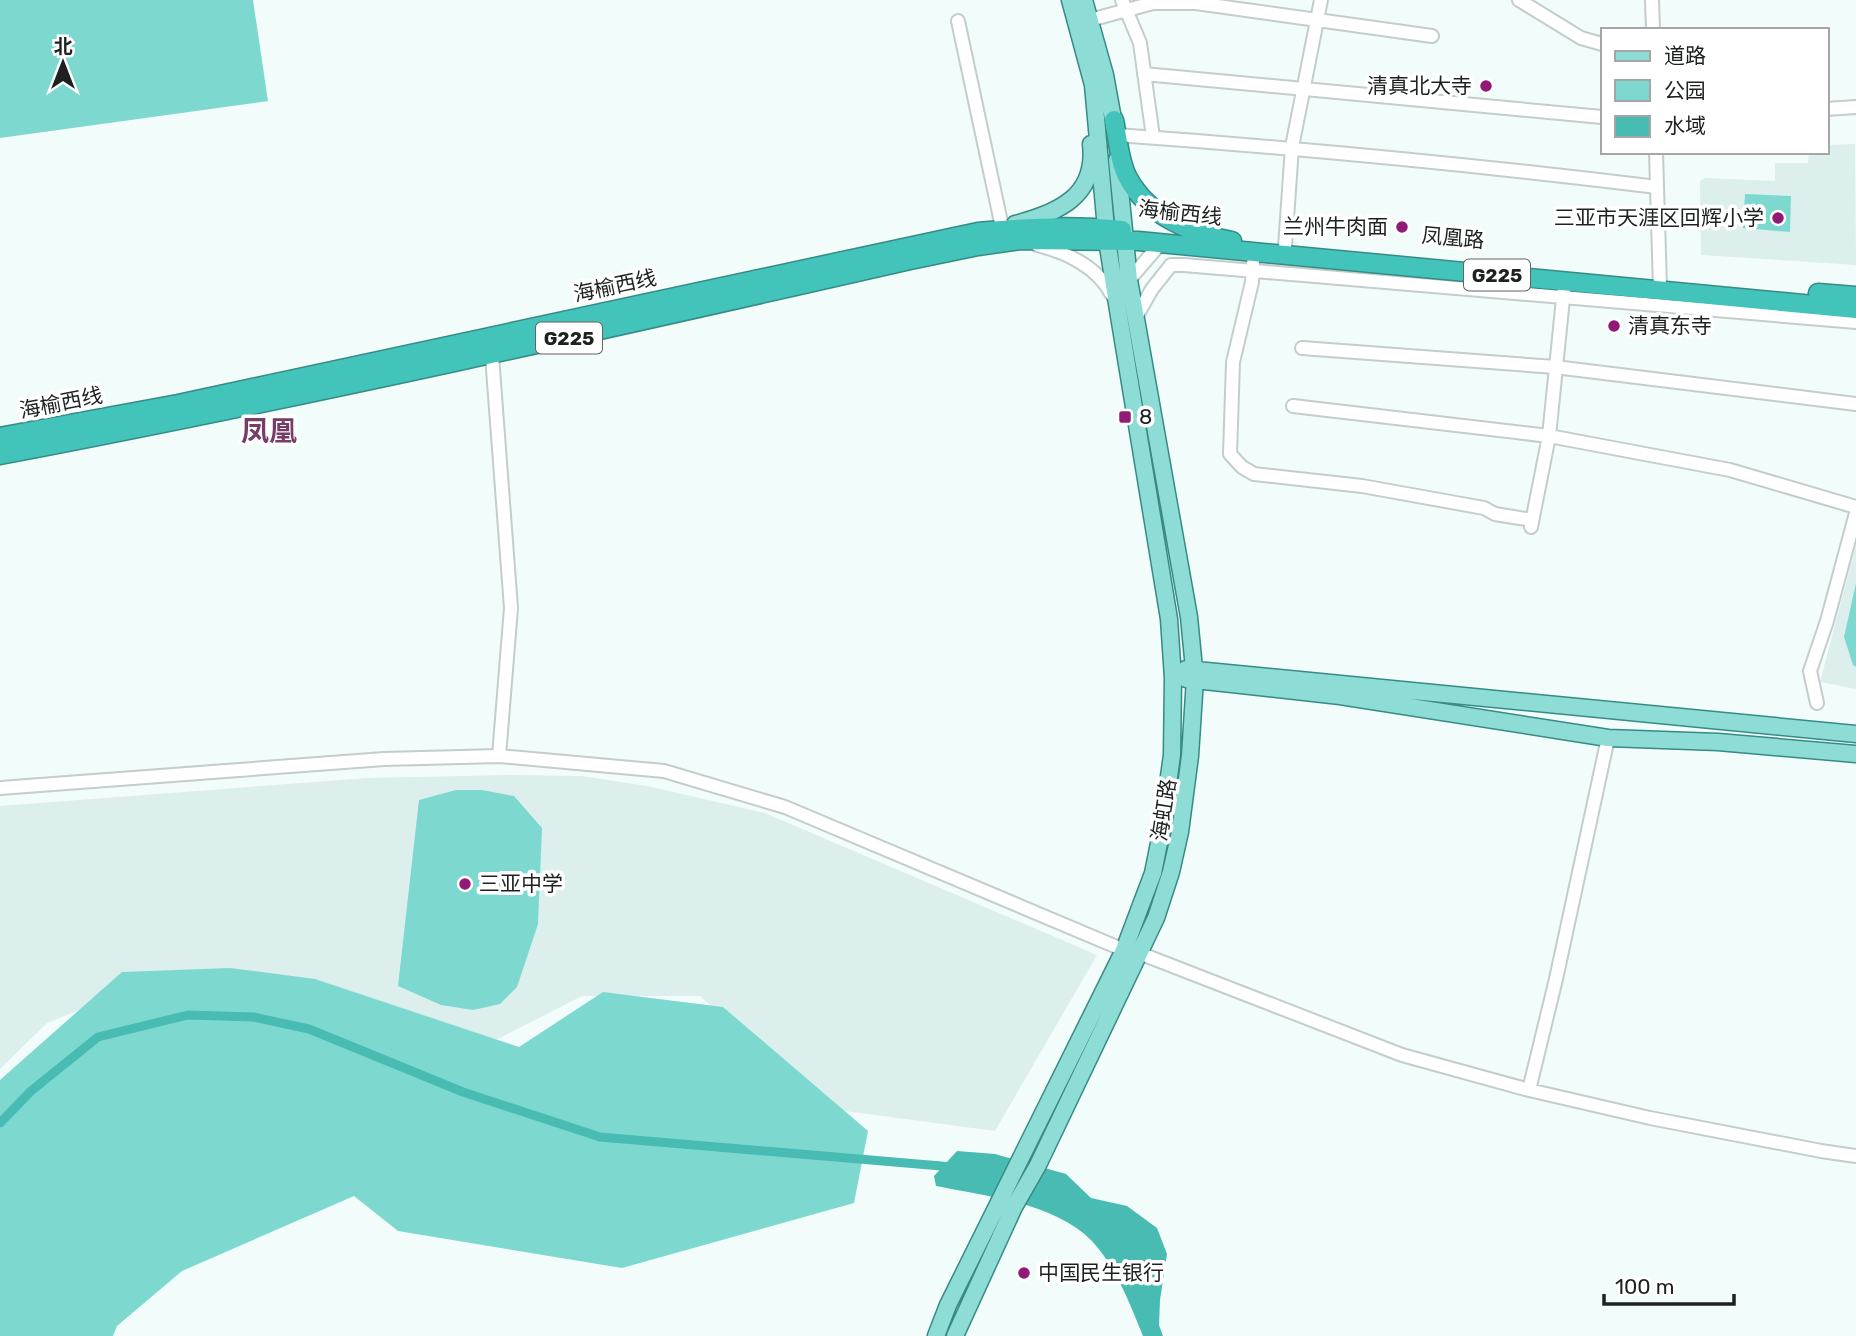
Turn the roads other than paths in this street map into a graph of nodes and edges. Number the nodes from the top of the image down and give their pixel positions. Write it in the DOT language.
graph roads {
  1 [pos="1321,0"];
  2 [pos="1519,0"];
  3 [pos="1652,0"];
  4 [pos="1076,4"];
  5 [pos="1232,4"];
  6 [pos="1123,5"];
  7 [pos="1090,20"];
  8 [pos="958,21"];
  9 [pos="1316,21"];
  10 [pos="1653,28"];
  11 [pos="1432,36"];
  12 [pos="1601,44"];
  13 [pos="1144,74"];
  14 [pos="1303,88"];
  15 [pos="1856,107"];
  16 [pos="1828,109"];
  17 [pos="1601,117"];
  18 [pos="1116,127"];
  19 [pos="1153,137"];
  20 [pos="1292,147"];
  21 [pos="1656,154"];
  22 [pos="1657,187"];
  23 [pos="1002,227"];
  24 [pos="978,232"];
  25 [pos="1120,236"];
  26 [pos="1020,240"];
  27 [pos="1160,244"];
  28 [pos="1285,247"];
  29 [pos="1248,248"];
  30 [pos="1252,271"];
  31 [pos="1129,280"];
  32 [pos="1660,284"];
  33 [pos="1564,288"];
  34 [pos="1856,296"];
  35 [pos="1116,304"];
  36 [pos="1856,309"];
  37 [pos="1136,317"];
  38 [pos="1856,321"];
  39 [pos="1303,348"];
  40 [pos="492,356"];
  41 [pos="1555,367"];
  42 [pos="1856,404"];
  43 [pos="1293,406"];
  44 [pos="1549,436"];
  45 [pos="0,437"];
  46 [pos="0,455"];
  47 [pos="1856,507"];
  48 [pos="1856,513"];
  49 [pos="1173,674"];
  50 [pos="1194,674"];
  51 [pos="1817,703"];
  52 [pos="1856,734"];
  53 [pos="1608,738"];
  54 [pos="1856,754"];
  55 [pos="499,756"];
  56 [pos="0,788"];
  57 [pos="1132,952"];
  58 [pos="1529,1090"];
  59 [pos="1856,1156"];
  60 [pos="1007,1203"];
  61 [pos="936,1336"];
  62 [pos="955,1336"];
  1 -- 9 [label="street"];
  2 -- 12 [label="street"];
  3 -- 10 [label="street"];
  4 -- 7 [label="main road, 凤凰路"];
  4 -- 23 [label="main road"];
  4 -- 25 [label="main road"];
  5 -- 6 [label="street"];
  5 -- 9 [label="street"];
  6 -- 7 [label="street"];
  6 -- 13 [label="street"];
  7 -- 18 [label="main road, 凤凰路"];
  8 -- 23 [label="street"];
  9 -- 11 [label="street"];
  9 -- 14 [label="street"];
  13 -- 14 [label="street"];
  13 -- 19 [label="street"];
  14 -- 17 [label="street"];
  14 -- 20 [label="street"];
  15 -- 16 [label="street"];
  18 -- 19 [label="street"];
  18 -- 25 [label="main road, 凤凰路"];
  18 -- 29 [label="highway, 凤凰路 / G225"];
  19 -- 20 [label="street"];
  20 -- 22 [label="street"];
  20 -- 28 [label="street"];
  21 -- 22 [label="street"];
  22 -- 32 [label="street"];
  23 -- 24 [label="main road"];
  24 -- 25 [label="highway, 海榆西线 / G225"];
  24 -- 45 [label="highway, 海榆西线 / G225"];
  25 -- 26 [label="highway, 海榆西线 / G225"];
  25 -- 27 [label="highway, 凤凰路 / G225"];
  25 -- 29 [label="highway, 海榆西线 / G225"];
  25 -- 31 [label="main road, 海虹路"];
  25 -- 35 [label="main road, 海虹路"];
  26 -- 35 [label="street"];
  26 -- 40 [label="highway, 海榆西线 / G225"];
  27 -- 29 [label="highway, 凤凰路 / G225"];
  27 -- 31 [label="street"];
  28 -- 29 [label="highway, 凤凰路 / G225"];
  28 -- 32 [label="highway, 凤凰路 / G225"];
  29 -- 30 [label="street"];
  29 -- 33 [label="highway, 凤凰路 / G225"];
  30 -- 33 [label="street"];
  30 -- 37 [label="street"];
  30 -- 44 [label="street"];
  31 -- 37 [label="main road, 海虹路"];
  32 -- 33 [label="highway, 凤凰路 / G225"];
  32 -- 34 [label="highway, 凤凰路 / G225"];
  32 -- 36 [label="highway, 凤凰路 / G225"];
  33 -- 38 [label="street"];
  33 -- 41 [label="street"];
  35 -- 49 [label="main road, 海虹路"];
  37 -- 50 [label="main road, 海虹路"];
  39 -- 41 [label="street"];
  40 -- 46 [label="highway, 海榆西线 / G225"];
  40 -- 55 [label="street"];
  41 -- 42 [label="street"];
  41 -- 44 [label="street"];
  43 -- 44 [label="street"];
  44 -- 47 [label="street"];
  48 -- 51 [label="street"];
  49 -- 50 [label="main road"];
  49 -- 57 [label="main road, 海虹路"];
  50 -- 52 [label="main road"];
  50 -- 53 [label="main road"];
  50 -- 57 [label="main road, 海虹路"];
  53 -- 54 [label="main road"];
  53 -- 58 [label="street"];
  55 -- 56 [label="street"];
  55 -- 57 [label="street"];
  57 -- 58 [label="street"];
  57 -- 60 [label="main road, 海虹路"];
  57 -- 60 [label="main road, 海虹路"];
  58 -- 59 [label="street"];
  60 -- 61 [label="main road, 海虹路"];
  60 -- 62 [label="main road, 海虹路"];
}
